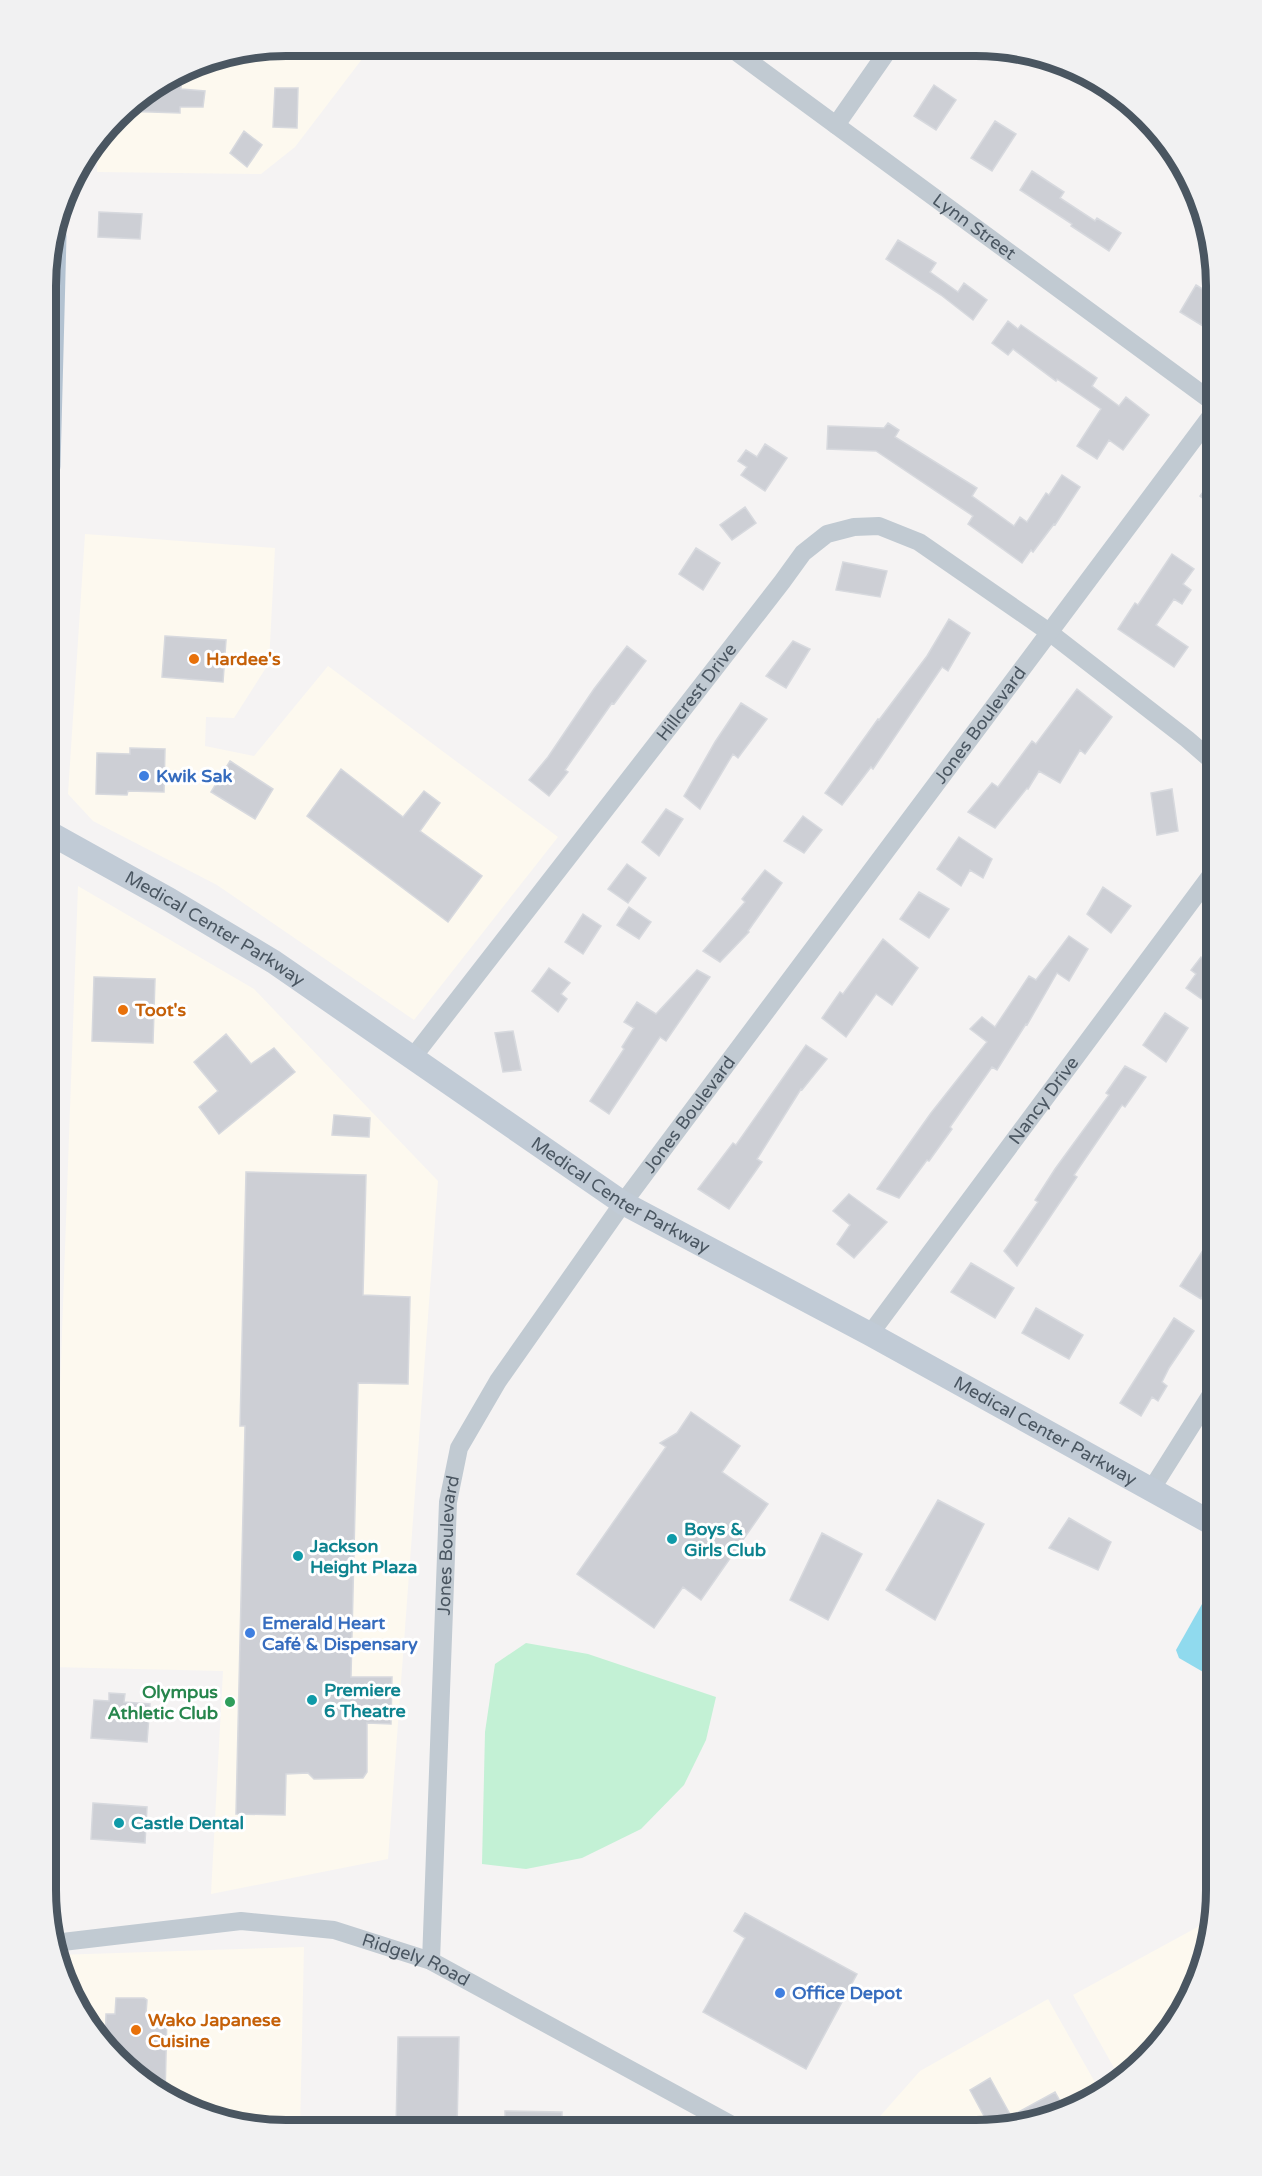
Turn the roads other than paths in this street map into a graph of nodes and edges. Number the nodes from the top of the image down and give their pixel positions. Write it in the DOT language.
graph roads {
  1 [pos="742,56"];
  2 [pos="884,56"];
  3 [pos="836,126"];
  4 [pos="1206,398"];
  5 [pos="1206,421"];
  6 [pos="1050,632"];
  7 [pos="1206,755"];
  8 [pos="56,837"];
  9 [pos="1206,882"];
  10 [pos="413,1057"];
  11 [pos="624,1203"];
  12 [pos="870,1334"];
  13 [pos="1206,1402"];
  14 [pos="1151,1490"];
  15 [pos="1206,1520"];
  16 [pos="61,1942"];
  17 [pos="431,1961"];
  18 [pos="723,2120"];
  1 -- 3 [label="street, Lynn Street"];
  2 -- 3 [label="street"];
  3 -- 4 [label="street, Lynn Street"];
  5 -- 6 [label="street, Jones Boulevard"];
  6 -- 7 [label="street"];
  6 -- 10 [label="street, Hillcrest Drive"];
  6 -- 11 [label="street, Jones Boulevard"];
  8 -- 10 [label="main road, Medical Center Parkway"];
  9 -- 12 [label="street, Nancy Drive"];
  10 -- 11 [label="main road, Medical Center Parkway"];
  11 -- 12 [label="main road, Medical Center Parkway"];
  11 -- 17 [label="street, Jones Boulevard"];
  12 -- 14 [label="main road, Medical Center Parkway"];
  13 -- 14 [label="street"];
  14 -- 15 [label="main road, Medical Center Parkway"];
  16 -- 17 [label="street, Ridgely Road"];
  17 -- 18 [label="street, Ridgely Road"];
}
